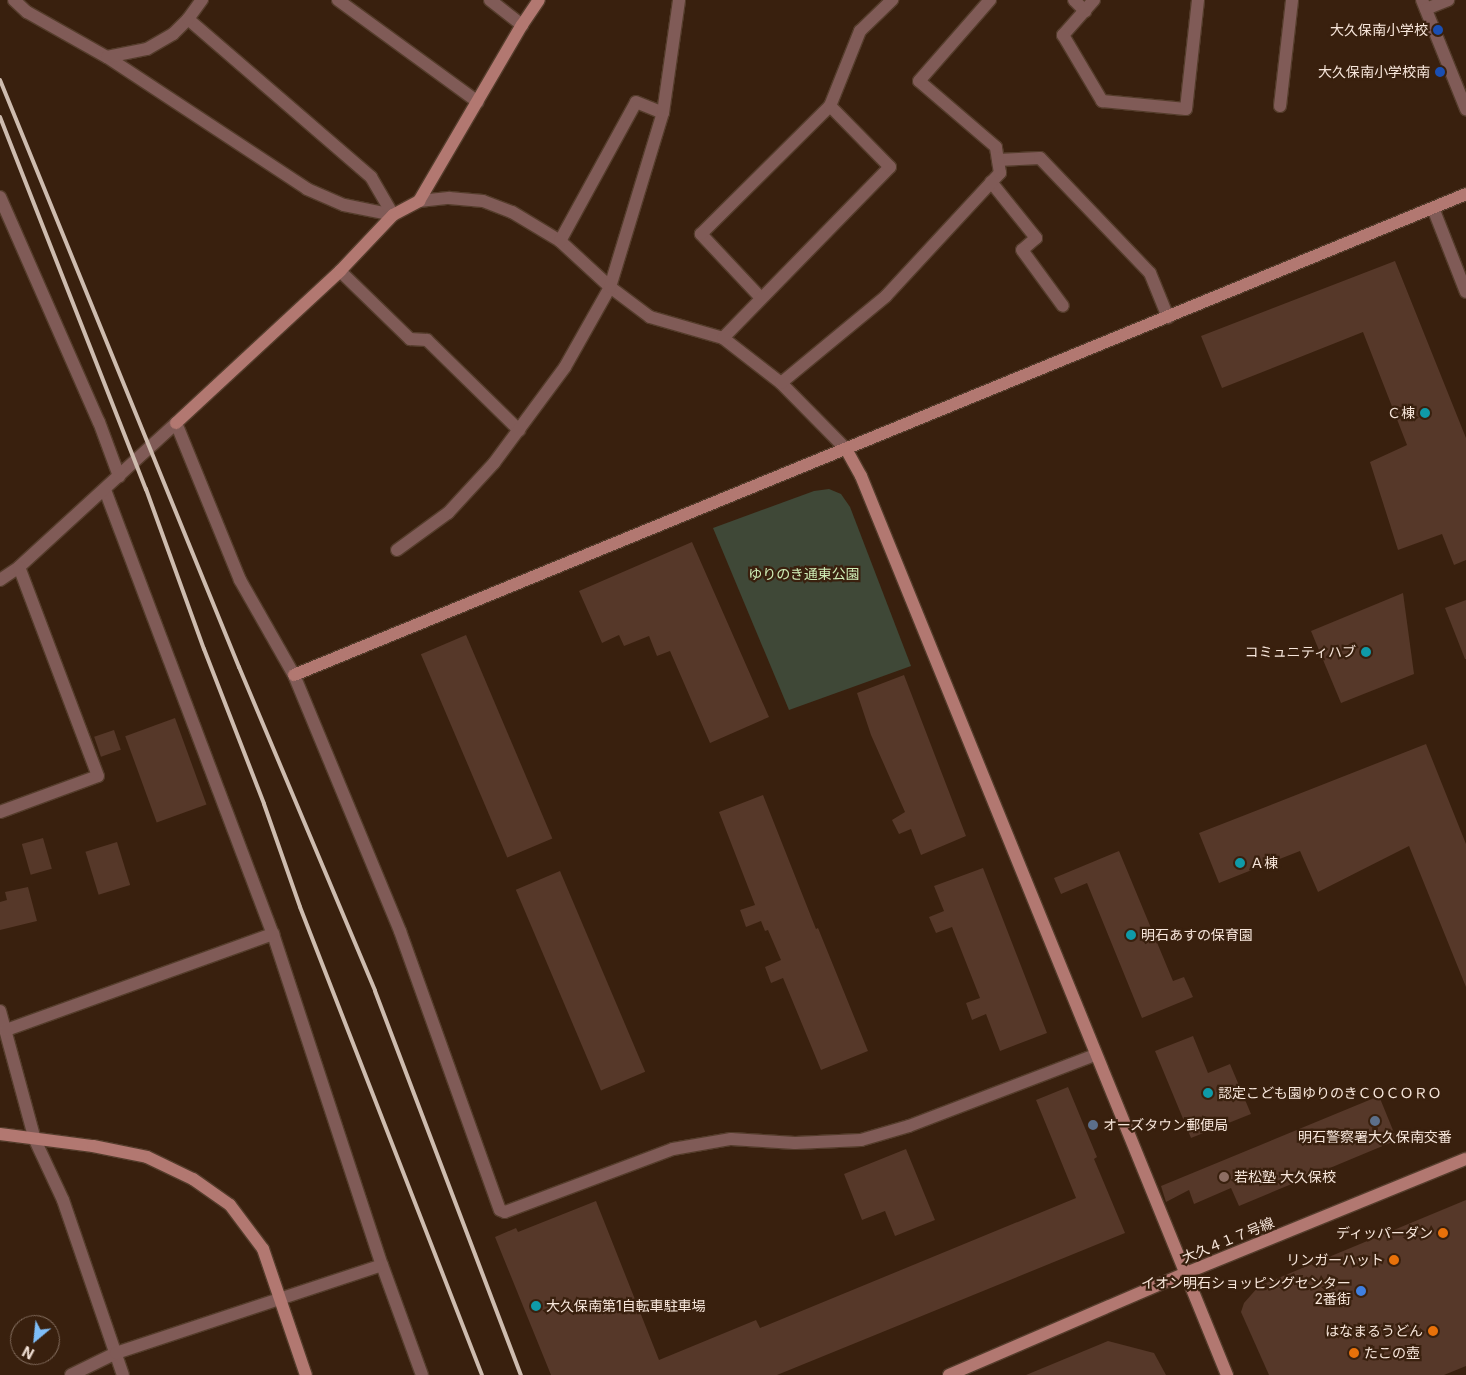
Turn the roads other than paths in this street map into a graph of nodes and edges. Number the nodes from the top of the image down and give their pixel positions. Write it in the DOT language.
graph roads {
  1 [pos="14,0"];
  2 [pos="202,0"];
  3 [pos="338,0"];
  4 [pos="490,0"];
  5 [pos="539,0"];
  6 [pos="679,0"];
  7 [pos="892,0"];
  8 [pos="990,0"];
  9 [pos="1074,0"];
  10 [pos="1094,0"];
  11 [pos="1198,0"];
  12 [pos="1292,0"];
  13 [pos="1448,0"];
  14 [pos="1424,5"];
  15 [pos="1084,11"];
  16 [pos="188,19"];
  17 [pos="522,25"];
  18 [pos="106,57"];
  19 [pos="478,102"];
  20 [pos="830,106"];
  21 [pos="1280,106"];
  22 [pos="1466,109"];
  23 [pos="663,113"];
  24 [pos="998,160"];
  25 [pos="991,182"];
  26 [pos="1466,194"];
  27 [pos="0,197"];
  28 [pos="419,201"];
  29 [pos="1433,208"];
  30 [pos="393,215"];
  31 [pos="560,241"];
  32 [pos="340,271"];
  33 [pos="610,287"];
  34 [pos="1466,292"];
  35 [pos="761,298"];
  36 [pos="1062,306"];
  37 [pos="1168,317"];
  38 [pos="723,338"];
  39 [pos="781,383"];
  40 [pos="176,423"];
  41 [pos="518,430"];
  42 [pos="846,449"];
  43 [pos="119,476"];
  44 [pos="106,490"];
  45 [pos="397,550"];
  46 [pos="20,567"];
  47 [pos="0,580"];
  48 [pos="294,675"];
  49 [pos="0,812"];
  50 [pos="273,934"];
  51 [pos="0,1011"];
  52 [pos="6,1030"];
  53 [pos="1095,1055"];
  54 [pos="0,1134"];
  55 [pos="35,1140"];
  56 [pos="1466,1160"];
  57 [pos="382,1265"];
  58 [pos="1186,1273"];
  59 [pos="281,1297"];
  60 [pos="116,1353"];
  61 [pos="71,1375"];
  62 [pos="123,1375"];
  63 [pos="306,1375"];
  64 [pos="422,1375"];
  65 [pos="948,1375"];
  66 [pos="1227,1375"];
  1 -- 18 [label="street"];
  2 -- 16 [label="street"];
  3 -- 19 [label="street"];
  4 -- 17 [label="street"];
  5 -- 17 [label="street"];
  6 -- 23 [label="street"];
  7 -- 20 [label="street"];
  8 -- 24 [label="street"];
  9 -- 15 [label="street"];
  10 -- 15 [label="street"];
  11 -- 15 [label="street"];
  12 -- 21 [label="street"];
  13 -- 14 [label="street"];
  14 -- 22 [label="street"];
  16 -- 18 [label="street"];
  16 -- 30 [label="street"];
  17 -- 19 [label="street"];
  18 -- 30 [label="street"];
  19 -- 28 [label="street"];
  20 -- 35 [label="street"];
  20 -- 35 [label="street"];
  23 -- 31 [label="street"];
  23 -- 33 [label="street"];
  24 -- 25 [label="street"];
  24 -- 37 [label="street"];
  25 -- 36 [label="street"];
  25 -- 39 [label="street"];
  26 -- 29 [label="street"];
  27 -- 43 [label="street"];
  28 -- 30 [label="street"];
  28 -- 31 [label="street"];
  29 -- 34 [label="street"];
  29 -- 37 [label="street"];
  30 -- 32 [label="street"];
  31 -- 33 [label="street"];
  32 -- 40 [label="street"];
  32 -- 41 [label="street"];
  33 -- 38 [label="street"];
  33 -- 41 [label="street"];
  35 -- 38 [label="street"];
  37 -- 42 [label="street"];
  38 -- 39 [label="street"];
  39 -- 42 [label="street"];
  40 -- 43 [label="street"];
  40 -- 48 [label="street"];
  41 -- 45 [label="street"];
  42 -- 48 [label="street"];
  42 -- 53 [label="street"];
  43 -- 44 [label="street"];
  44 -- 46 [label="street"];
  44 -- 50 [label="street"];
  46 -- 47 [label="street"];
  46 -- 49 [label="street"];
  48 -- 53 [label="street"];
  50 -- 52 [label="street"];
  50 -- 57 [label="street"];
  51 -- 52 [label="street"];
  52 -- 55 [label="street"];
  53 -- 58 [label="street"];
  54 -- 55 [label="street"];
  55 -- 59 [label="street"];
  55 -- 60 [label="street"];
  56 -- 58 [label="street, 大久４１７号線"];
  57 -- 59 [label="street"];
  57 -- 64 [label="street"];
  58 -- 65 [label="street, 大久４１７号線"];
  58 -- 66 [label="street"];
  59 -- 60 [label="street"];
  59 -- 63 [label="street"];
  60 -- 61 [label="street"];
  60 -- 62 [label="street"];
}
